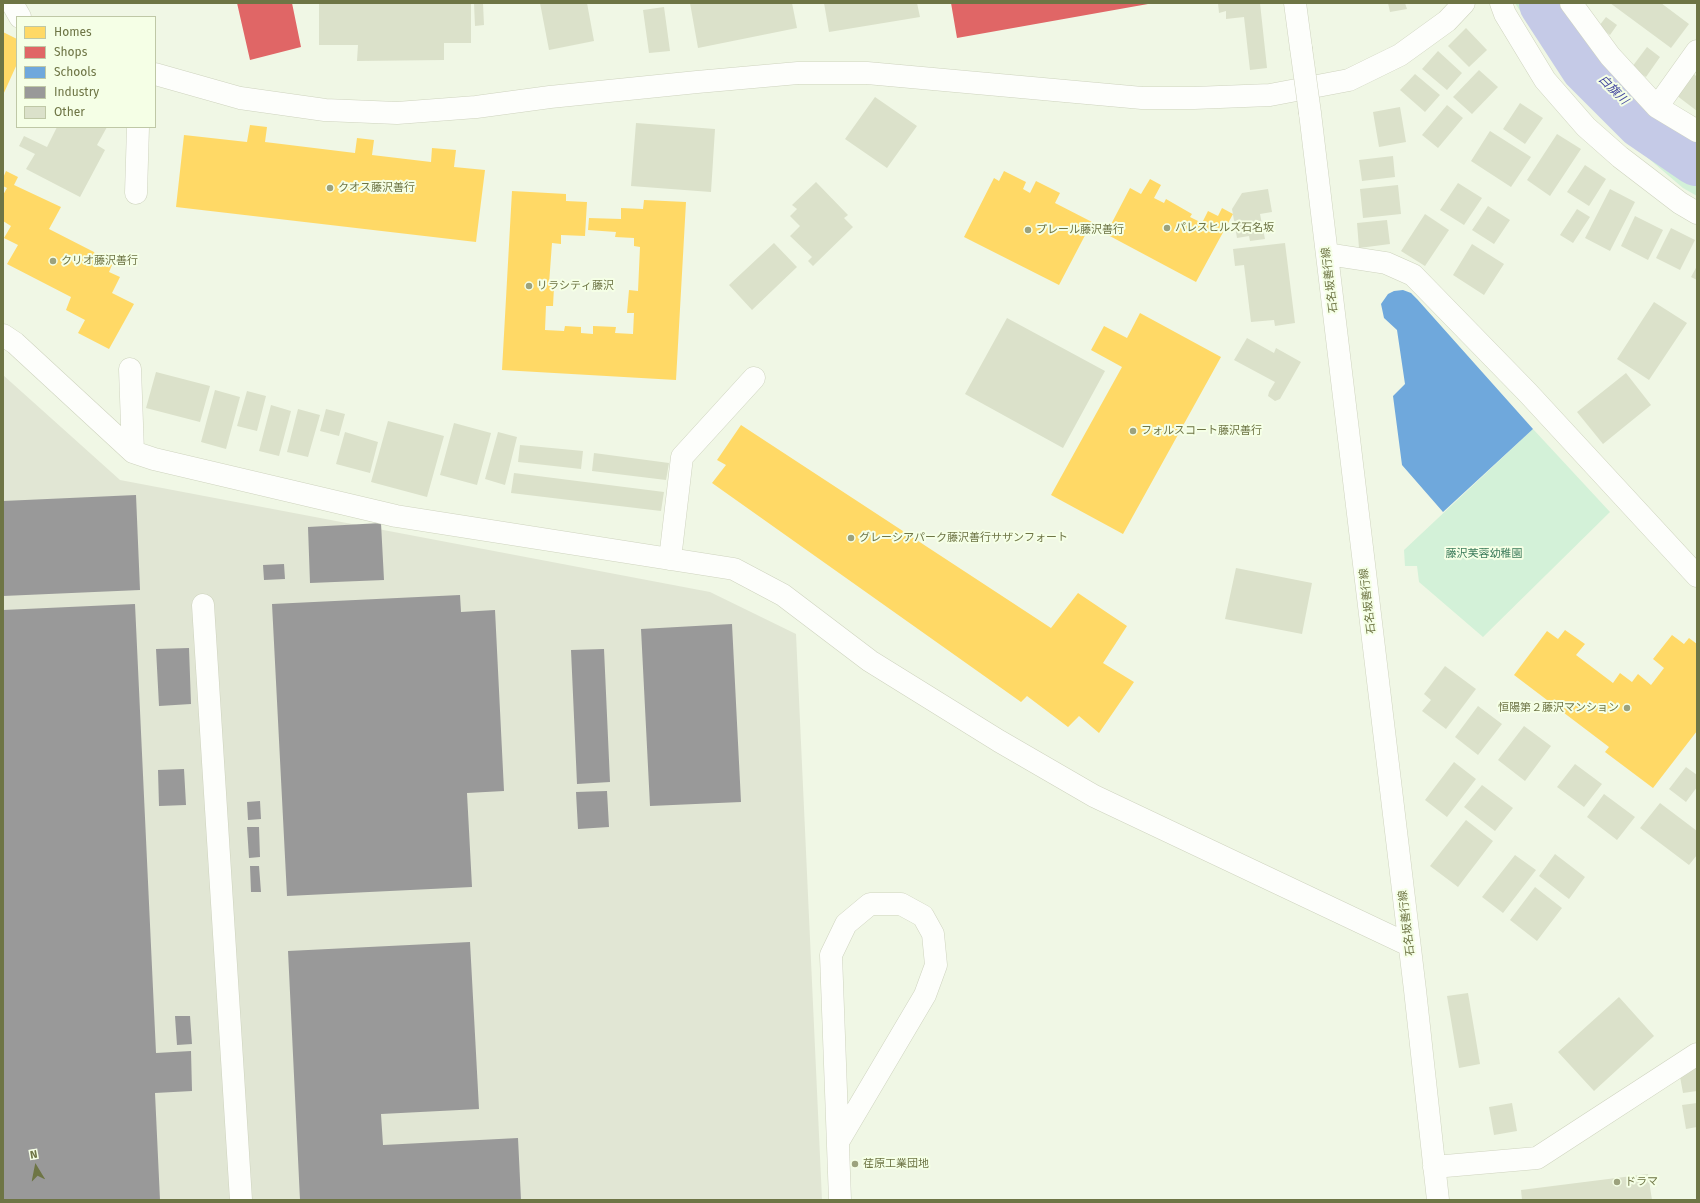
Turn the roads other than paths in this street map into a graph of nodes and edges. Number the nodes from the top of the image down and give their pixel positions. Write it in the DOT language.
graph roads {
  1 [pos="12,3"];
  2 [pos="1295,3"];
  3 [pos="1464,3"];
  4 [pos="1501,3"];
  5 [pos="1570,3"];
  6 [pos="19,16"];
  7 [pos="1697,51"];
  8 [pos="156,74"];
  9 [pos="1657,107"];
  10 [pos="138,128"];
  11 [pos="1697,131"];
  12 [pos="136,193"];
  13 [pos="1697,213"];
  14 [pos="1327,254"];
  15 [pos="3,335"];
  16 [pos="130,369"];
  17 [pos="754,378"];
  18 [pos="133,452"];
  19 [pos="670,559"];
  20 [pos="1697,576"];
  21 [pos="203,605"];
  22 [pos="1409,945"];
  23 [pos="1697,1054"];
  24 [pos="838,1142"];
  25 [pos="1434,1168"];
  26 [pos="241,1200"];
  27 [pos="840,1200"];
  28 [pos="1438,1200"];
  1 -- 6 [label="street"];
  2 -- 14 [label="street, 石名坂善行線, bridge"];
  3 -- 8 [label="street"];
  4 -- 13 [label="street"];
  5 -- 9 [label="street"];
  7 -- 9 [label="street"];
  9 -- 11 [label="street"];
  10 -- 12 [label="street"];
  14 -- 20 [label="street"];
  14 -- 22 [label="street, 石名坂善行線"];
  15 -- 18 [label="street"];
  16 -- 18 [label="street"];
  17 -- 19 [label="street"];
  18 -- 19 [label="street"];
  19 -- 22 [label="street"];
  21 -- 26 [label="street"];
  22 -- 25 [label="street, 石名坂善行線"];
  23 -- 25 [label="street"];
  24 -- 24 [label="street"];
  24 -- 27 [label="street"];
  25 -- 28 [label="street, 石名坂善行線"];
}
